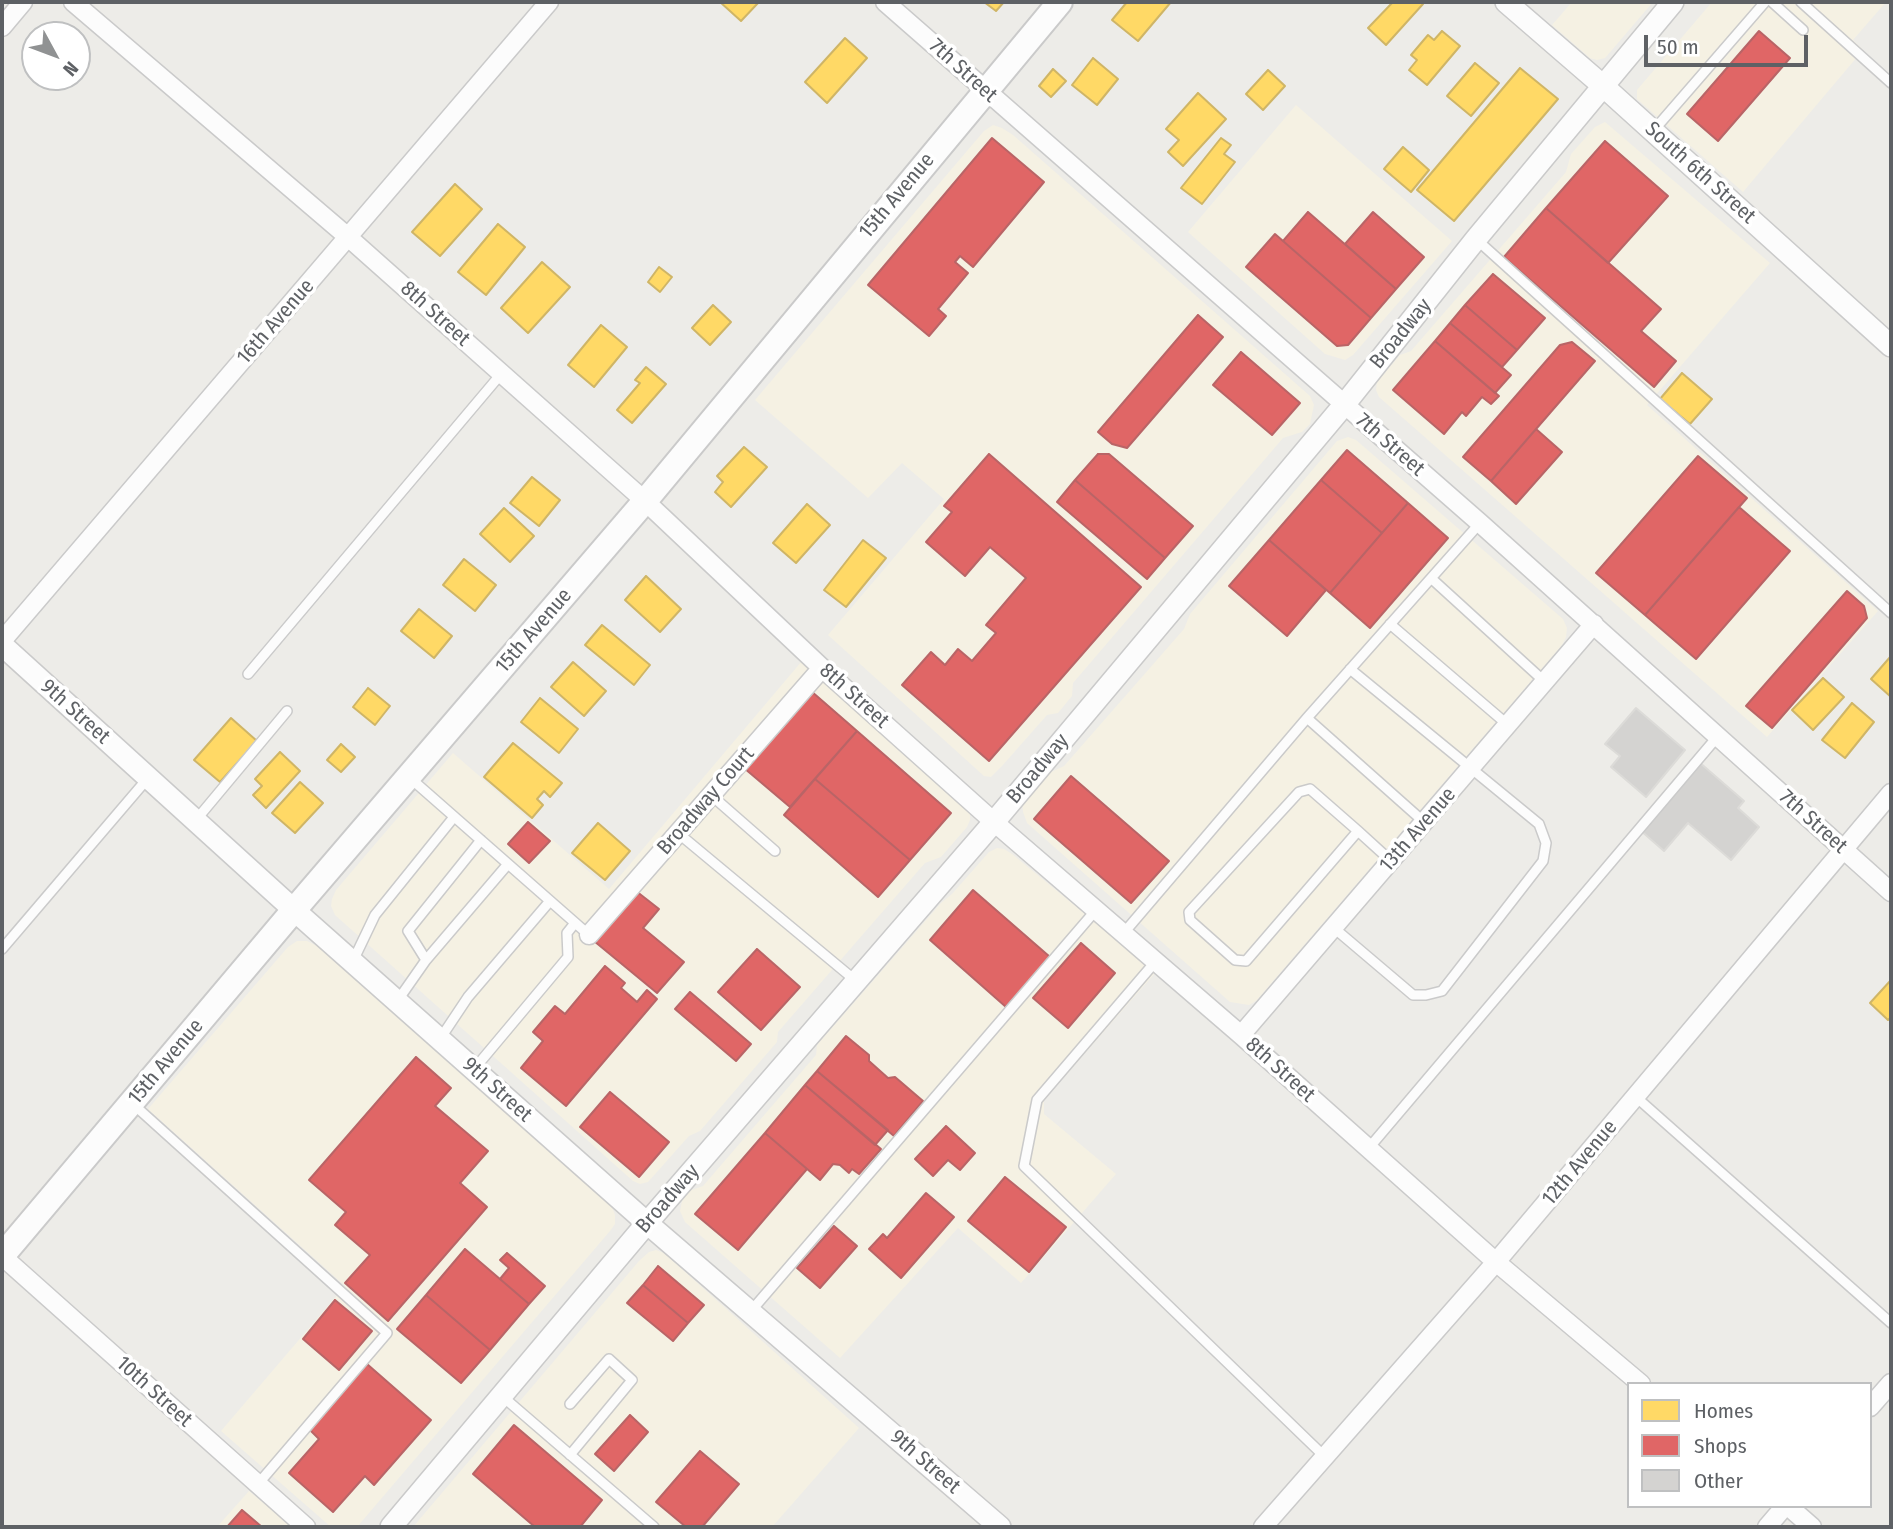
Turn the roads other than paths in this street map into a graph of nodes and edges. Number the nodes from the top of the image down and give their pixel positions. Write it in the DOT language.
graph roads {
  1 [pos="23,2"];
  2 [pos="73,2"];
  3 [pos="549,2"];
  4 [pos="885,2"];
  5 [pos="1060,2"];
  6 [pos="1506,2"];
  7 [pos="1673,2"];
  8 [pos="1765,2"];
  9 [pos="1772,2"];
  10 [pos="1801,2"];
  11 [pos="2,27"];
  12 [pos="1803,30"];
  13 [pos="1891,83"];
  14 [pos="1602,85"];
  15 [pos="984,91"];
  16 [pos="1653,131"];
  17 [pos="348,237"];
  18 [pos="1476,239"];
  19 [pos="1891,346"];
  20 [pos="502,373"];
  21 [pos="1344,405"];
  22 [pos="645,501"];
  23 [pos="1480,523"];
  24 [pos="1433,579"];
  25 [pos="1891,613"];
  26 [pos="1390,624"];
  27 [pos="1594,624"];
  28 [pos="2,643"];
  29 [pos="822,667"];
  30 [pos="1350,669"];
  31 [pos="248,674"];
  32 [pos="1545,682"];
  33 [pos="287,712"];
  34 [pos="1307,718"];
  35 [pos="1508,724"];
  36 [pos="1718,736"];
  37 [pos="1470,768"];
  38 [pos="408,777"];
  39 [pos="148,778"];
  40 [pos="1891,793"];
  41 [pos="711,795"];
  42 [pos="454,817"];
  43 [pos="195,821"];
  44 [pos="994,822"];
  45 [pos="1424,822"];
  46 [pos="1358,831"];
  47 [pos="678,832"];
  48 [pos="481,840"];
  49 [pos="1845,850"];
  50 [pos="775,851"];
  51 [pos="1391,861"];
  52 [pos="508,864"];
  53 [pos="1891,892"];
  54 [pos="550,901"];
  55 [pos="294,910"];
  56 [pos="1096,910"];
  57 [pos="1334,928"];
  58 [pos="582,929"];
  59 [pos="1122,935"];
  60 [pos="2,949"];
  61 [pos="426,960"];
  62 [pos="1156,961"];
  63 [pos="352,962"];
  64 [pos="856,981"];
  65 [pos="397,1002"];
  66 [pos="1241,1035"];
  67 [pos="440,1039"];
  68 [pos="474,1070"];
  69 [pos="1636,1097"];
  70 [pos="131,1103"];
  71 [pos="1368,1149"];
  72 [pos="647,1223"];
  73 [pos="2,1256"];
  74 [pos="1496,1262"];
  75 [pos="750,1312"];
  76 [pos="1891,1323"];
  77 [pos="1640,1382"];
  78 [pos="1891,1383"];
  79 [pos="502,1396"];
  80 [pos="570,1404"];
  81 [pos="1872,1405"];
  82 [pos="570,1455"];
  83 [pos="1325,1457"];
  84 [pos="258,1484"];
  85 [pos="1785,1508"];
  86 [pos="1789,1508"];
  87 [pos="306,1527"];
  88 [pos="391,1527"];
  89 [pos="654,1527"];
  90 [pos="1000,1527"];
  91 [pos="1263,1527"];
  92 [pos="1767,1527"];
  93 [pos="1812,1527"];
  1 -- 11 [label="street"];
  2 -- 17 [label="street, 8th Street"];
  3 -- 17 [label="street, 16th Avenue"];
  4 -- 15 [label="street, 7th Street"];
  5 -- 15 [label="main road, 15th Avenue"];
  6 -- 14 [label="street, South 6th Street"];
  7 -- 14 [label="street, Broadway"];
  8 -- 16 [label="lane"];
  9 -- 12 [label="lane"];
  10 -- 13 [label="lane"];
  14 -- 16 [label="street, South 6th Street"];
  14 -- 18 [label="street, Broadway"];
  15 -- 21 [label="street, 7th Street"];
  15 -- 22 [label="main road, 15th Avenue"];
  16 -- 19 [label="street, South 6th Street"];
  17 -- 20 [label="street, 8th Street"];
  17 -- 28 [label="street, 16th Avenue"];
  18 -- 21 [label="street, Broadway"];
  18 -- 25 [label="lane"];
  20 -- 22 [label="street, 8th Street"];
  20 -- 31 [label="lane"];
  21 -- 23 [label="street, 7th Street"];
  21 -- 44 [label="street, Broadway"];
  22 -- 29 [label="street, 8th Street"];
  22 -- 38 [label="main road, 15th Avenue"];
  23 -- 24 [label="lane"];
  23 -- 27 [label="street, 7th Street"];
  24 -- 26 [label="lane"];
  24 -- 32 [label="lane"];
  26 -- 30 [label="lane"];
  26 -- 35 [label="lane"];
  27 -- 32 [label="street, 13th Avenue"];
  27 -- 36 [label="street, 7th Street"];
  28 -- 39 [label="street, 9th Street"];
  29 -- 41 [label="street, Broadway Court"];
  29 -- 44 [label="street, 8th Street"];
  30 -- 34 [label="lane"];
  30 -- 37 [label="lane"];
  32 -- 35 [label="street, 13th Avenue"];
  33 -- 43 [label="lane"];
  34 -- 45 [label="lane"];
  34 -- 59 [label="lane"];
  35 -- 37 [label="street, 13th Avenue"];
  36 -- 49 [label="street, 7th Street"];
  36 -- 71 [label="lane"];
  37 -- 45 [label="street, 13th Avenue"];
  37 -- 57 [label="lane"];
  38 -- 42 [label="lane"];
  38 -- 55 [label="main road, 15th Avenue"];
  39 -- 43 [label="street, 9th Street"];
  39 -- 60 [label="lane"];
  40 -- 49 [label="street, 12th Avenue"];
  41 -- 47 [label="street, Broadway Court"];
  41 -- 50 [label="lane"];
  42 -- 48 [label="lane"];
  42 -- 63 [label="lane"];
  43 -- 55 [label="street, 9th Street"];
  44 -- 56 [label="street, 8th Street"];
  44 -- 64 [label="street, Broadway"];
  45 -- 51 [label="street, 13th Avenue"];
  46 -- 46 [label="lane"];
  46 -- 51 [label="lane"];
  47 -- 58 [label="street, Broadway Court"];
  47 -- 64 [label="lane"];
  48 -- 52 [label="lane"];
  48 -- 61 [label="lane"];
  49 -- 53 [label="street, 7th Street"];
  49 -- 69 [label="street, 12th Avenue"];
  51 -- 57 [label="street, 13th Avenue"];
  52 -- 54 [label="lane"];
  52 -- 61 [label="lane"];
  54 -- 58 [label="lane"];
  54 -- 67 [label="lane"];
  55 -- 63 [label="street, 9th Street"];
  55 -- 70 [label="main road, 15th Avenue"];
  56 -- 59 [label="street, 8th Street"];
  56 -- 75 [label="lane"];
  57 -- 66 [label="street, 13th Avenue"];
  58 -- 68 [label="lane"];
  59 -- 62 [label="street, 8th Street"];
  61 -- 65 [label="lane"];
  62 -- 66 [label="street, 8th Street"];
  62 -- 83 [label="lane"];
  63 -- 65 [label="street, 9th Street"];
  64 -- 72 [label="street, Broadway"];
  65 -- 67 [label="street, 9th Street"];
  66 -- 71 [label="street, 8th Street"];
  67 -- 68 [label="street, 9th Street"];
  68 -- 72 [label="street, 9th Street"];
  69 -- 74 [label="street, 12th Avenue"];
  69 -- 76 [label="lane"];
  70 -- 73 [label="main road, 15th Avenue"];
  70 -- 84 [label="lane"];
  71 -- 74 [label="street, 8th Street"];
  72 -- 75 [label="street, 9th Street"];
  72 -- 79 [label="street, Broadway"];
  73 -- 84 [label="street, 10th Street"];
  74 -- 77 [label="street, 8th Street"];
  74 -- 83 [label="street, 12th Avenue"];
  75 -- 90 [label="street, 9th Street"];
  78 -- 81 [label="street"];
  79 -- 82 [label="lane"];
  79 -- 88 [label="street, Broadway"];
  80 -- 82 [label="lane"];
  82 -- 89 [label="lane"];
  83 -- 91 [label="street, 12th Avenue"];
  84 -- 87 [label="street, 10th Street"];
  85 -- 92 [label="street"];
  86 -- 93 [label="street"];
}
